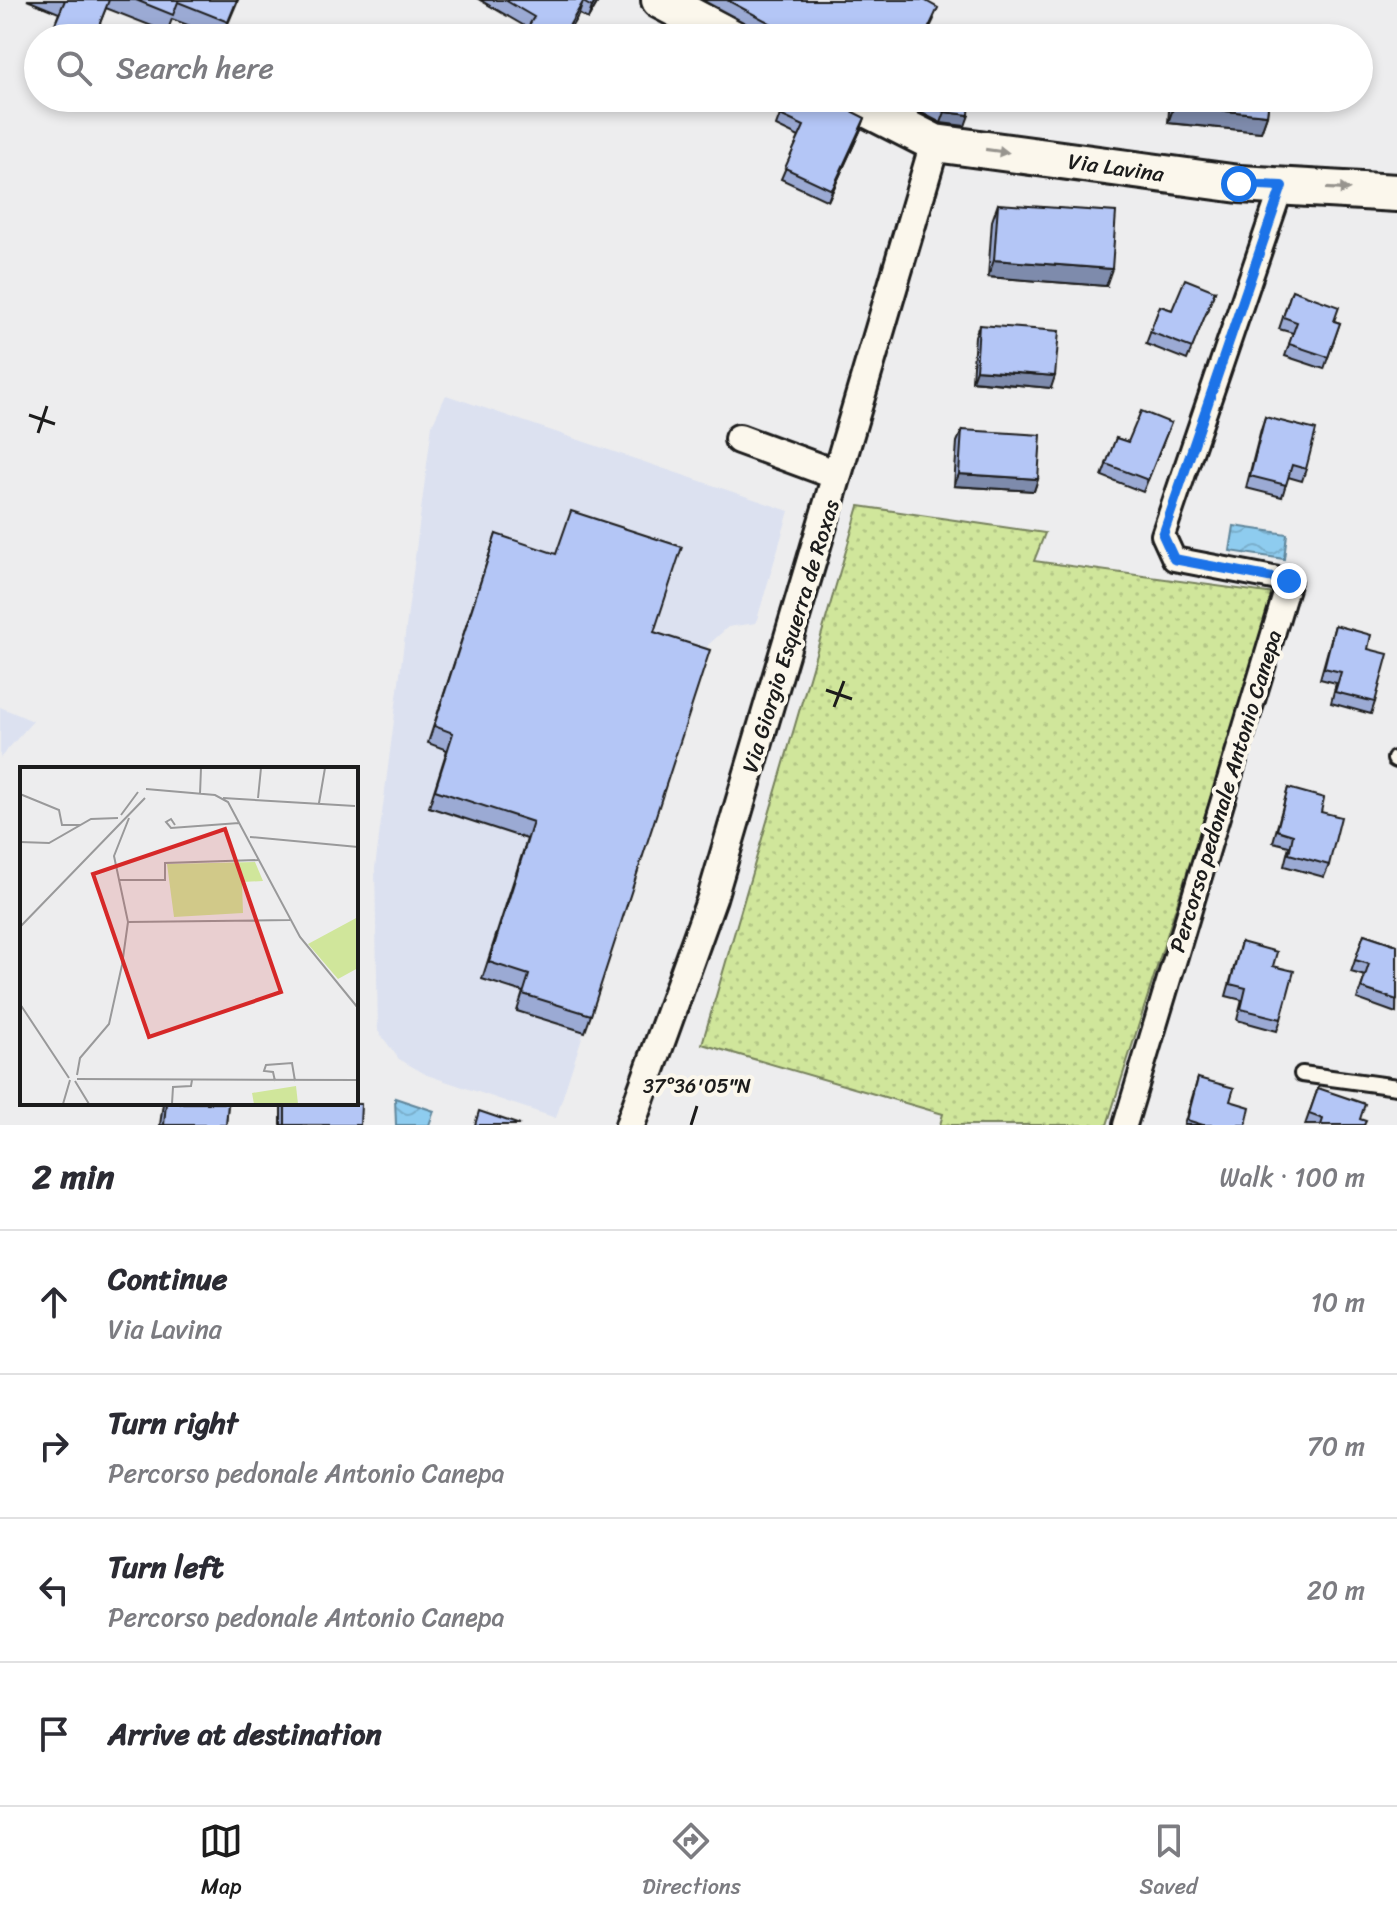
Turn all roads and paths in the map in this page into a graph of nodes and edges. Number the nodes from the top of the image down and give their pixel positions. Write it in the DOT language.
graph roads {
  1 [pos="660,0"];
  2 [pos="705,24"];
  3 [pos="874,112"];
  4 [pos="935,143"];
  5 [pos="1282,186"];
  6 [pos="1397,193"];
  7 [pos="739,439"];
  8 [pos="837,475"];
  9 [pos="1302,1074"];
  10 [pos="1397,1087"];
  11 [pos="630,1125"];
  12 [pos="1125,1125"];
  1 -- 2 [label="street"];
  3 -- 4 [label="street, Via Lavina"];
  4 -- 5 [label="street, Via Lavina, one-way"];
  4 -- 8 [label="street, Via Giorgio Esquerra de Roxas"];
  5 -- 6 [label="street, Via Lavina, one-way"];
  5 -- 12 [label="street, Percorso pedonale Antonio Canepa"];
  7 -- 8 [label="street"];
  8 -- 11 [label="street, Via Giorgio Esquerra de Roxas"];
  9 -- 10 [label="lane"];
}
